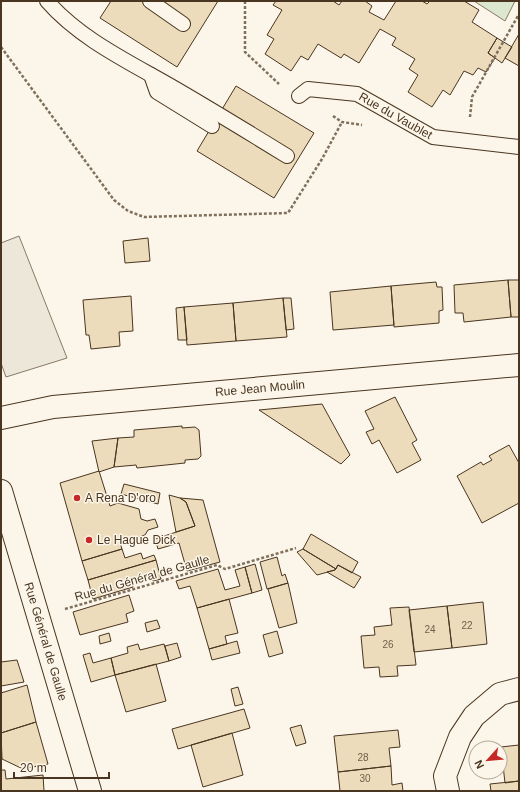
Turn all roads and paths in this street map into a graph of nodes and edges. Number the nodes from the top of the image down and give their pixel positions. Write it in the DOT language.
graph roads {
  1 [pos="46,1"];
  2 [pos="150,1"];
  3 [pos="519,14"];
  4 [pos="183,24"];
  5 [pos="1,48"];
  6 [pos="152,75"];
  7 [pos="299,96"];
  8 [pos="342,122"];
  9 [pos="212,126"];
  10 [pos="468,141"];
  11 [pos="519,147"];
  12 [pos="287,156"];
  13 [pos="519,365"];
  14 [pos="1,418"];
  15 [pos="1,491"];
  16 [pos="296,548"];
  17 [pos="39,616"];
  18 [pos="519,689"];
  19 [pos="90,791"];
  20 [pos="448,791"];
  1 -- 6 [label="lane"];
  2 -- 4 [label="lane"];
  3 -- 10 [label="path"];
  5 -- 8 [label="path"];
  6 -- 9 [label="lane"];
  6 -- 12 [label="lane"];
  7 -- 10 [label="lane, Rue du Vaublet"];
  10 -- 11 [label="lane, Rue du Vaublet"];
  13 -- 14 [label="street, Rue Jean Moulin"];
  15 -- 17 [label="street, Rue Général de Gaulle"];
  16 -- 17 [label="path, Rue du Général de Gaulle"];
  17 -- 19 [label="street, Rue Général de Gaulle"];
  18 -- 20 [label="street"];
}
